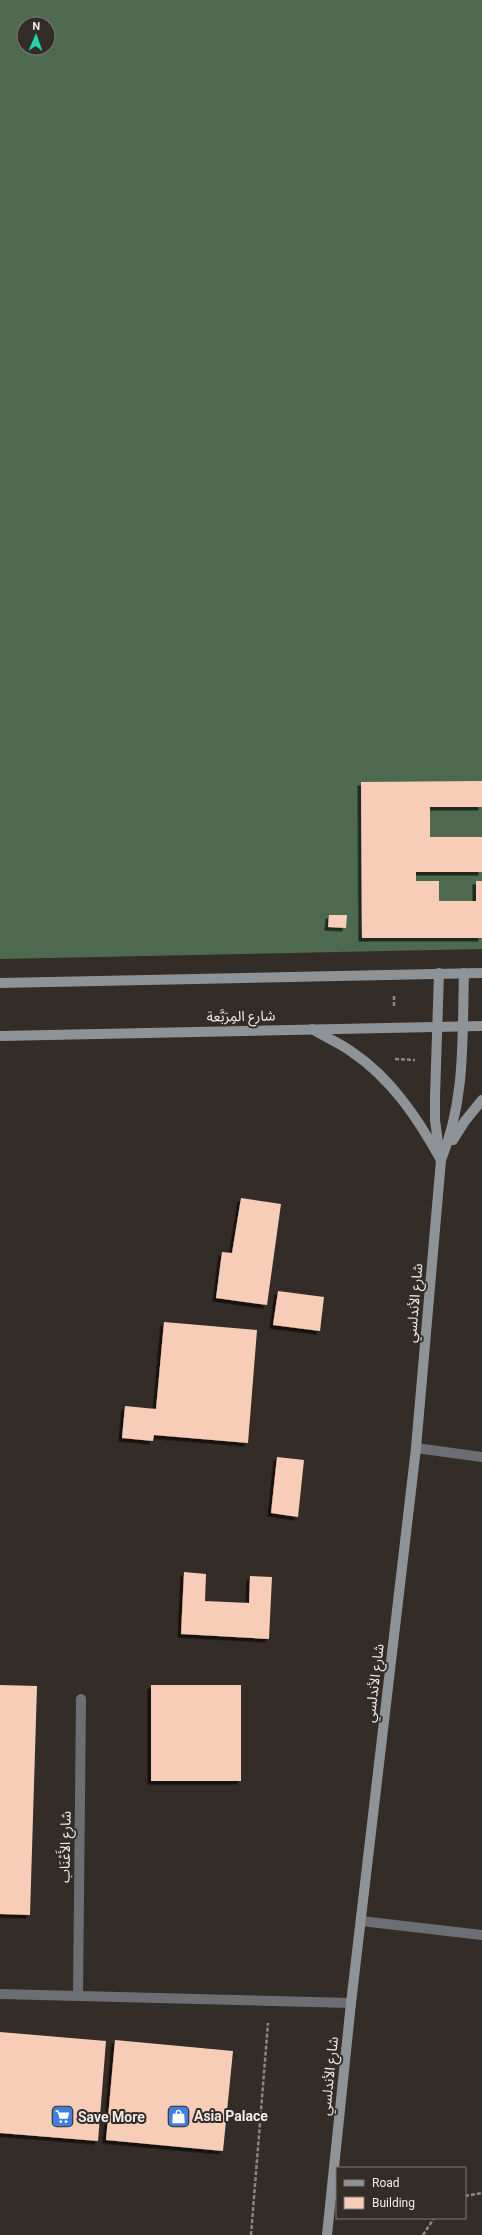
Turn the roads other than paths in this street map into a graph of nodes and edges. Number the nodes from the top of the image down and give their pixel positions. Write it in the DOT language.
graph roads {
  1 [pos="439,973"];
  2 [pos="464,973"];
  3 [pos="482,973"];
  4 [pos="0,983"];
  5 [pos="437,1026"];
  6 [pos="463,1026"];
  7 [pos="482,1026"];
  8 [pos="311,1029"];
  9 [pos="0,1036"];
  10 [pos="482,1100"];
  11 [pos="441,1160"];
  12 [pos="416,1448"];
  13 [pos="482,1457"];
  14 [pos="81,1699"];
  15 [pos="361,1921"];
  16 [pos="482,1935"];
  17 [pos="0,1994"];
  18 [pos="78,1995"];
  19 [pos="351,2003"];
  20 [pos="327,2235"];
  1 -- 2 [label="street"];
  1 -- 4 [label="street"];
  1 -- 5 [label="street, شارع الأندلسي"];
  2 -- 3 [label="street"];
  2 -- 6 [label="street, شارع الأندلسي"];
  5 -- 6 [label="street, شارع المِرَبَّعة"];
  5 -- 8 [label="street, شارع المِرَبَّعة"];
  5 -- 11 [label="street, شارع الأندلسي"];
  6 -- 7 [label="street, شارع المِرَبَّعة"];
  6 -- 11 [label="street, شارع الأندلسي"];
  8 -- 9 [label="street, شارع المِرَبَّعة"];
  8 -- 11 [label="street"];
  10 -- 11 [label="street"];
  11 -- 12 [label="street, شارع الأندلسي"];
  12 -- 13 [label="street"];
  12 -- 15 [label="street, شارع الأندلسي"];
  14 -- 18 [label="street, شارع الأَعْنَاب"];
  15 -- 16 [label="street"];
  15 -- 19 [label="street, شارع الأندلسي"];
  17 -- 18 [label="street"];
  18 -- 19 [label="street"];
  19 -- 20 [label="street, شارع الأندلسي"];
}
